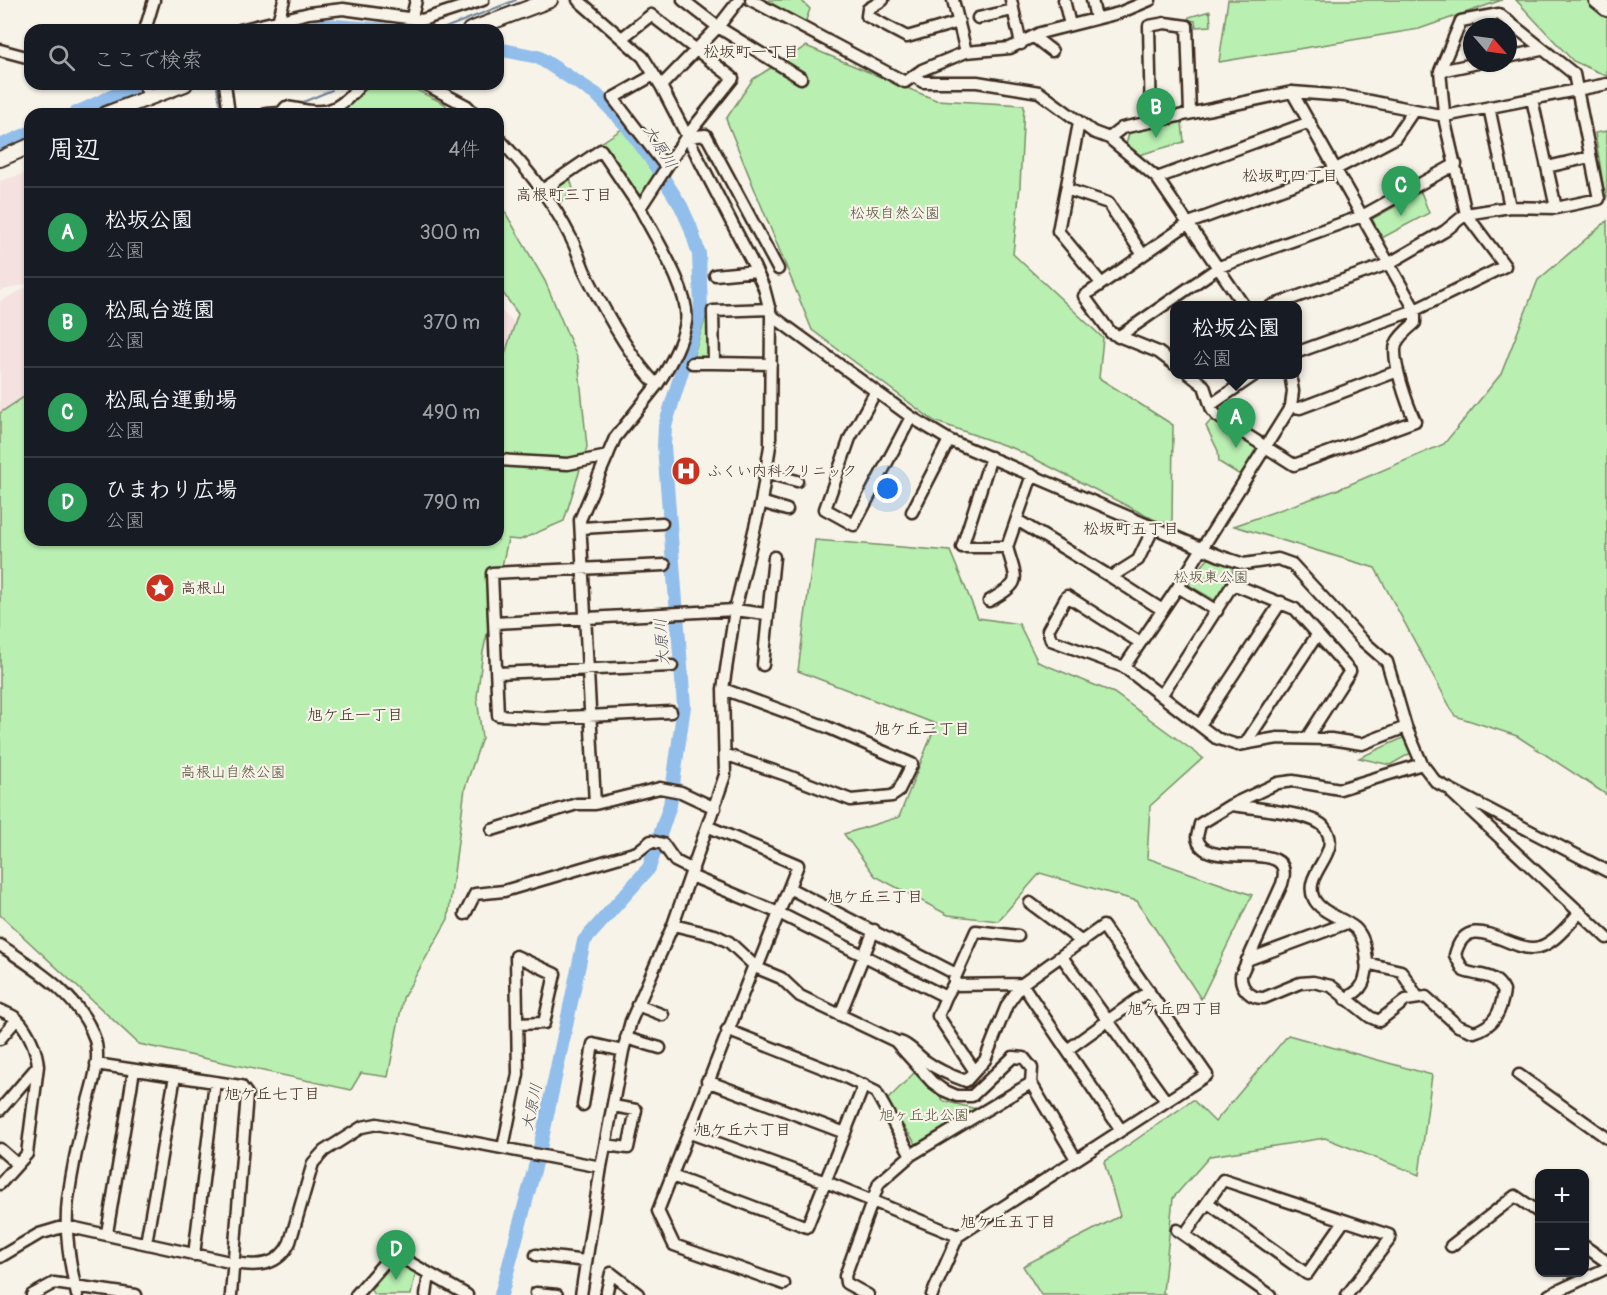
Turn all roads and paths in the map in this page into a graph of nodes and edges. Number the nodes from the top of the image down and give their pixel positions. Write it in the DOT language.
graph roads {
  1 [pos="154,0"];
  2 [pos="284,0"];
  3 [pos="416,0"];
  4 [pos="483,0"];
  5 [pos="550,0"];
  6 [pos="578,0"];
  7 [pos="683,0"];
  8 [pos="739,0"];
  9 [pos="751,0"];
  10 [pos="883,0"];
  11 [pos="953,0"];
  12 [pos="1064,0"];
  13 [pos="1092,0"];
  14 [pos="1596,0"];
  15 [pos="1145,1"];
  16 [pos="1012,5"];
  17 [pos="1607,9"];
  18 [pos="412,17"];
  19 [pos="978,18"];
  20 [pos="1096,19"];
  21 [pos="278,21"];
  22 [pos="959,22"];
  23 [pos="147,24"];
  24 [pos="265,24"];
  25 [pos="486,24"];
  26 [pos="1070,25"];
  27 [pos="718,27"];
  28 [pos="1034,37"];
  29 [pos="622,38"];
  30 [pos="1021,44"];
  31 [pos="0,50"];
  32 [pos="1541,50"];
  33 [pos="1052,51"];
  34 [pos="696,52"];
  35 [pos="966,52"];
  36 [pos="1517,55"];
  37 [pos="24,56"];
  38 [pos="1463,66"];
  39 [pos="1440,71"];
  40 [pos="654,75"];
  41 [pos="914,76"];
  42 [pos="801,78"];
  43 [pos="1607,84"];
  44 [pos="661,86"];
  45 [pos="1577,89"];
  46 [pos="144,90"];
  47 [pos="226,90"];
  48 [pos="356,90"];
  49 [pos="436,90"];
  50 [pos="1292,92"];
  51 [pos="1532,99"];
  52 [pos="1489,107"];
  53 [pos="116,108"];
  54 [pos="228,108"];
  55 [pos="333,108"];
  56 [pos="469,108"];
  57 [pos="1414,110"];
  58 [pos="1190,113"];
  59 [pos="1445,116"];
  60 [pos="1150,122"];
  61 [pos="1310,122"];
  62 [pos="1079,123"];
  63 [pos="686,138"];
  64 [pos="1109,138"];
  65 [pos="504,145"];
  66 [pos="24,149"];
  67 [pos="1590,157"];
  68 [pos="0,159"];
  69 [pos="1456,164"];
  70 [pos="1547,166"];
  71 [pos="666,167"];
  72 [pos="1336,169"];
  73 [pos="1157,178"];
  74 [pos="1066,189"];
  75 [pos="541,190"];
  76 [pos="743,203"];
  77 [pos="1510,207"];
  78 [pos="640,208"];
  79 [pos="1556,208"];
  80 [pos="725,214"];
  81 [pos="1466,214"];
  82 [pos="1362,216"];
  83 [pos="1189,223"];
  84 [pos="1143,255"];
  85 [pos="1388,264"];
  86 [pos="1219,267"];
  87 [pos="778,269"];
  88 [pos="756,271"];
  89 [pos="715,275"];
  90 [pos="1101,283"];
  91 [pos="1241,301"];
  92 [pos="1285,301"];
  93 [pos="1415,310"];
  94 [pos="771,312"];
  95 [pos="1118,337"];
  96 [pos="1302,351"];
  97 [pos="1170,361"];
  98 [pos="692,363"];
  99 [pos="714,363"];
  100 [pos="771,364"];
  101 [pos="1398,371"];
  102 [pos="1194,379"];
  103 [pos="1250,379"];
  104 [pos="1291,379"];
  105 [pos="657,385"];
  106 [pos="876,391"];
  107 [pos="1212,404"];
  108 [pos="1291,406"];
  109 [pos="911,417"];
  110 [pos="949,440"];
  111 [pos="1266,447"];
  112 [pos="608,456"];
  113 [pos="992,458"];
  114 [pos="504,460"];
  115 [pos="767,473"];
  116 [pos="1032,475"];
  117 [pos="797,481"];
  118 [pos="761,502"];
  119 [pos="787,510"];
  120 [pos="912,512"];
  121 [pos="1017,520"];
  122 [pos="662,524"];
  123 [pos="1154,527"];
  124 [pos="582,528"];
  125 [pos="1007,547"];
  126 [pos="1203,547"];
  127 [pos="774,557"];
  128 [pos="665,565"];
  129 [pos="583,568"];
  130 [pos="1111,577"];
  131 [pos="1178,587"];
  132 [pos="989,601"];
  133 [pos="1281,602"];
  134 [pos="1161,609"];
  135 [pos="735,610"];
  136 [pos="1217,611"];
  137 [pos="766,614"];
  138 [pos="586,618"];
  139 [pos="495,623"];
  140 [pos="1317,635"];
  141 [pos="1139,642"];
  142 [pos="763,665"];
  143 [pos="672,666"];
  144 [pos="1124,667"];
  145 [pos="588,669"];
  146 [pos="497,673"];
  147 [pos="723,689"];
  148 [pos="1161,696"];
  149 [pos="671,712"];
  150 [pos="590,716"];
  151 [pos="1200,725"];
  152 [pos="1406,727"];
  153 [pos="1307,738"];
  154 [pos="1245,744"];
  155 [pos="727,755"];
  156 [pos="1422,764"];
  157 [pos="1448,789"];
  158 [pos="595,804"];
  159 [pos="1231,805"];
  160 [pos="714,808"];
  161 [pos="709,827"];
  162 [pos="492,830"];
  163 [pos="1607,871"];
  164 [pos="692,873"];
  165 [pos="789,888"];
  166 [pos="1030,903"];
  167 [pos="1580,912"];
  168 [pos="779,913"];
  169 [pos="465,914"];
  170 [pos="1347,923"];
  171 [pos="673,925"];
  172 [pos="874,930"];
  173 [pos="1018,936"];
  174 [pos="1607,938"];
  175 [pos="1082,942"];
  176 [pos="0,945"];
  177 [pos="862,955"];
  178 [pos="1062,957"];
  179 [pos="1247,960"];
  180 [pos="1366,963"];
  181 [pos="755,966"];
  182 [pos="956,974"];
  183 [pos="1022,984"];
  184 [pos="953,985"];
  185 [pos="1149,991"];
  186 [pos="946,997"];
  187 [pos="1418,998"];
  188 [pos="1345,999"];
  189 [pos="637,1005"];
  190 [pos="0,1010"];
  191 [pos="663,1015"];
  192 [pos="840,1015"];
  193 [pos="17,1019"];
  194 [pos="1108,1021"];
  195 [pos="517,1024"];
  196 [pos="727,1030"];
  197 [pos="626,1038"];
  198 [pos="0,1039"];
  199 [pos="895,1041"];
  200 [pos="660,1048"];
  201 [pos="1067,1050"];
  202 [pos="623,1051"];
  203 [pos="96,1065"];
  204 [pos="38,1066"];
  205 [pos="134,1070"];
  206 [pos="974,1070"];
  207 [pos="1519,1075"];
  208 [pos="175,1076"];
  209 [pos="707,1081"];
  210 [pos="215,1082"];
  211 [pos="1031,1083"];
  212 [pos="864,1085"];
  213 [pos="1166,1101"];
  214 [pos="583,1106"];
  215 [pos="613,1106"];
  216 [pos="0,1110"];
  217 [pos="1121,1130"];
  218 [pos="690,1133"];
  219 [pos="845,1133"];
  220 [pos="1607,1138"];
  221 [pos="606,1144"];
  222 [pos="503,1148"];
  223 [pos="0,1149"];
  224 [pos="911,1155"];
  225 [pos="1076,1159"];
  226 [pos="17,1164"];
  227 [pos="602,1167"];
  228 [pos="672,1176"];
  229 [pos="826,1182"];
  230 [pos="0,1184"];
  231 [pos="871,1201"];
  232 [pos="1208,1203"];
  233 [pos="1535,1210"];
  234 [pos="1344,1221"];
  235 [pos="66,1226"];
  236 [pos="106,1233"];
  237 [pos="958,1236"];
  238 [pos="147,1243"];
  239 [pos="1451,1246"];
  240 [pos="1589,1249"];
  241 [pos="194,1255"];
  242 [pos="536,1255"];
  243 [pos="0,1257"];
  244 [pos="586,1261"];
  245 [pos="1607,1262"];
  246 [pos="234,1263"];
  247 [pos="1607,1268"];
  248 [pos="429,1274"];
  249 [pos="784,1284"];
  250 [pos="75,1289"];
  251 [pos="536,1293"];
  252 [pos="32,1295"];
  253 [pos="135,1295"];
  254 [pos="231,1295"];
  255 [pos="356,1295"];
  256 [pos="426,1295"];
  257 [pos="467,1295"];
  258 [pos="557,1295"];
  259 [pos="581,1295"];
  260 [pos="606,1295"];
  261 [pos="636,1295"];
  262 [pos="868,1295"];
  263 [pos="932,1295"];
  264 [pos="1270,1295"];
  265 [pos="1347,1295"];
  266 [pos="1549,1295"];
  1 -- 23 [label="street"];
  2 -- 21 [label="street"];
  3 -- 18 [label="street"];
  4 -- 18 [label="street"];
  5 -- 25 [label="main road"];
  6 -- 29 [label="street"];
  7 -- 27 [label="street"];
  8 -- 27 [label="street"];
  9 -- 41 [label="street"];
  10 -- 22 [label="street"];
  11 -- 22 [label="street"];
  12 -- 26 [label="street"];
  13 -- 20 [label="street"];
  14 -- 17 [label="main road"];
  15 -- 20 [label="street"];
  16 -- 19 [label="street"];
  16 -- 30 [label="street"];
  18 -- 21 [label="street"];
  20 -- 26 [label="street"];
  21 -- 24 [label="street"];
  22 -- 35 [label="street"];
  26 -- 28 [label="street"];
  27 -- 34 [label="street"];
  27 -- 42 [label="street"];
  28 -- 30 [label="street"];
  28 -- 33 [label="street"];
  29 -- 34 [label="street"];
  29 -- 40 [label="street"];
  30 -- 35 [label="street"];
  31 -- 37 [label="street"];
  32 -- 36 [label="street"];
  32 -- 39 [label="street"];
  32 -- 45 [label="street"];
  34 -- 44 [label="street"];
  34 -- 63 [label="street"];
  35 -- 41 [label="street"];
  38 -- 39 [label="street"];
  39 -- 59 [label="street"];
  40 -- 44 [label="street"];
  40 -- 71 [label="street"];
  41 -- 62 [label="street"];
  43 -- 45 [label="street"];
  44 -- 63 [label="street"];
  45 -- 51 [label="street"];
  45 -- 67 [label="street"];
  46 -- 53 [label="main road"];
  47 -- 54 [label="street"];
  48 -- 55 [label="street"];
  49 -- 56 [label="street"];
  50 -- 57 [label="street"];
  50 -- 58 [label="street"];
  50 -- 61 [label="street"];
  51 -- 52 [label="street"];
  51 -- 70 [label="street"];
  52 -- 59 [label="street"];
  52 -- 77 [label="street"];
  57 -- 59 [label="street"];
  57 -- 72 [label="street"];
  58 -- 60 [label="street"];
  58 -- 60 [label="street"];
  59 -- 69 [label="street"];
  60 -- 64 [label="street"];
  61 -- 72 [label="street"];
  61 -- 73 [label="street"];
  62 -- 64 [label="street"];
  62 -- 74 [label="street"];
  63 -- 71 [label="street"];
  63 -- 76 [label="street"];
  63 -- 80 [label="street"];
  64 -- 73 [label="street"];
  65 -- 75 [label="street"];
  66 -- 68 [label="main road"];
  67 -- 70 [label="street"];
  67 -- 79 [label="street"];
  69 -- 81 [label="street"];
  69 -- 82 [label="street"];
  70 -- 79 [label="street"];
  71 -- 78 [label="street"];
  72 -- 82 [label="street"];
  72 -- 83 [label="street"];
  73 -- 83 [label="street"];
  74 -- 84 [label="street"];
  74 -- 90 [label="street"];
  75 -- 78 [label="street"];
  75 -- 105 [label="street"];
  76 -- 80 [label="street"];
  76 -- 87 [label="street"];
  77 -- 79 [label="street"];
  77 -- 81 [label="street"];
  78 -- 105 [label="street"];
  80 -- 88 [label="street"];
  81 -- 85 [label="street"];
  81 -- 93 [label="street"];
  82 -- 85 [label="street"];
  82 -- 86 [label="street"];
  83 -- 84 [label="street"];
  83 -- 86 [label="street"];
  84 -- 90 [label="street"];
  85 -- 92 [label="street"];
  85 -- 93 [label="street"];
  86 -- 91 [label="street"];
  86 -- 95 [label="street"];
  88 -- 89 [label="street"];
  88 -- 94 [label="street"];
  90 -- 95 [label="street"];
  93 -- 96 [label="street"];
  93 -- 101 [label="street"];
  94 -- 99 [label="street"];
  94 -- 100 [label="street"];
  94 -- 106 [label="street"];
  95 -- 97 [label="street"];
  98 -- 99 [label="street"];
  99 -- 100 [label="street"];
  100 -- 115 [label="street"];
  101 -- 108 [label="street"];
  101 -- 111 [label="street"];
  102 -- 107 [label="street"];
  103 -- 107 [label="street"];
  104 -- 108 [label="street"];
  105 -- 112 [label="street"];
  106 -- 109 [label="street"];
  106 -- 109 [label="street"];
  107 -- 111 [label="street"];
  108 -- 111 [label="street"];
  109 -- 110 [label="street"];
  110 -- 113 [label="street"];
  110 -- 120 [label="street"];
  111 -- 126 [label="street"];
  112 -- 114 [label="street"];
  112 -- 124 [label="street"];
  113 -- 116 [label="street"];
  113 -- 125 [label="street"];
  115 -- 117 [label="street"];
  115 -- 118 [label="street"];
  116 -- 121 [label="street"];
  116 -- 123 [label="street"];
  118 -- 119 [label="street"];
  118 -- 135 [label="street"];
  121 -- 125 [label="street"];
  121 -- 130 [label="street"];
  122 -- 124 [label="street"];
  123 -- 126 [label="street"];
  123 -- 130 [label="street"];
  124 -- 129 [label="street"];
  125 -- 132 [label="street"];
  126 -- 131 [label="street"];
  126 -- 152 [label="street"];
  127 -- 137 [label="street"];
  128 -- 129 [label="street"];
  129 -- 138 [label="street"];
  129 -- 139 [label="street"];
  130 -- 134 [label="street"];
  131 -- 134 [label="street"];
  131 -- 136 [label="street"];
  133 -- 136 [label="street"];
  133 -- 140 [label="street"];
  133 -- 151 [label="street"];
  134 -- 141 [label="street"];
  135 -- 137 [label="street"];
  135 -- 138 [label="street"];
  135 -- 147 [label="street"];
  136 -- 148 [label="street"];
  137 -- 142 [label="street"];
  138 -- 139 [label="street"];
  138 -- 145 [label="street"];
  139 -- 146 [label="street"];
  140 -- 153 [label="street"];
  140 -- 154 [label="street"];
  141 -- 144 [label="street"];
  141 -- 144 [label="street"];
  143 -- 145 [label="street"];
  144 -- 148 [label="street"];
  145 -- 146 [label="street"];
  145 -- 150 [label="street"];
  146 -- 150 [label="street"];
  147 -- 155 [label="street"];
  147 -- 155 [label="street"];
  148 -- 151 [label="street"];
  149 -- 150 [label="street"];
  150 -- 158 [label="street"];
  151 -- 154 [label="street"];
  152 -- 153 [label="street"];
  152 -- 156 [label="street"];
  153 -- 154 [label="street"];
  155 -- 160 [label="street"];
  156 -- 157 [label="street"];
  156 -- 159 [label="street"];
  157 -- 163 [label="street"];
  157 -- 167 [label="street"];
  158 -- 160 [label="street"];
  158 -- 162 [label="street"];
  159 -- 170 [label="street"];
  159 -- 179 [label="street"];
  160 -- 161 [label="street"];
  161 -- 164 [label="street"];
  161 -- 165 [label="street"];
  164 -- 168 [label="street"];
  164 -- 169 [label="street"];
  164 -- 171 [label="street"];
  165 -- 168 [label="street"];
  165 -- 172 [label="street"];
  166 -- 175 [label="street"];
  167 -- 174 [label="street"];
  167 -- 187 [label="street"];
  168 -- 177 [label="street"];
  168 -- 181 [label="street"];
  170 -- 179 [label="street"];
  170 -- 180 [label="street"];
  171 -- 181 [label="street"];
  171 -- 189 [label="street"];
  172 -- 177 [label="street"];
  172 -- 182 [label="street"];
  173 -- 182 [label="street"];
  175 -- 178 [label="street"];
  175 -- 185 [label="street"];
  176 -- 203 [label="street"];
  177 -- 186 [label="street"];
  177 -- 192 [label="street"];
  178 -- 183 [label="street"];
  178 -- 194 [label="street"];
  179 -- 188 [label="street"];
  180 -- 187 [label="street"];
  180 -- 188 [label="street"];
  181 -- 192 [label="street"];
  181 -- 196 [label="street"];
  182 -- 184 [label="street"];
  183 -- 184 [label="street"];
  183 -- 201 [label="street"];
  183 -- 206 [label="street"];
  184 -- 186 [label="street"];
  185 -- 194 [label="street"];
  185 -- 213 [label="street"];
  186 -- 206 [label="street"];
  187 -- 188 [label="street"];
  189 -- 191 [label="street"];
  189 -- 197 [label="street"];
  190 -- 193 [label="street"];
  192 -- 199 [label="street"];
  193 -- 198 [label="street"];
  193 -- 204 [label="street"];
  194 -- 201 [label="street"];
  194 -- 213 [label="street"];
  195 -- 195 [label="street"];
  195 -- 222 [label="street"];
  196 -- 209 [label="street"];
  196 -- 212 [label="street"];
  197 -- 200 [label="street"];
  197 -- 202 [label="street"];
  199 -- 206 [label="street"];
  199 -- 211 [label="street"];
  201 -- 217 [label="street"];
  202 -- 214 [label="street"];
  202 -- 215 [label="street"];
  203 -- 205 [label="street"];
  203 -- 235 [label="street"];
  204 -- 216 [label="street"];
  204 -- 226 [label="street"];
  205 -- 208 [label="street"];
  205 -- 236 [label="street"];
  207 -- 220 [label="street"];
  208 -- 210 [label="street"];
  208 -- 238 [label="street"];
  209 -- 218 [label="street"];
  209 -- 219 [label="street"];
  210 -- 241 [label="street"];
  210 -- 246 [label="street"];
  211 -- 224 [label="street"];
  211 -- 225 [label="street"];
  212 -- 219 [label="street"];
  212 -- 224 [label="street"];
  213 -- 217 [label="street"];
  215 -- 221 [label="street"];
  215 -- 221 [label="street"];
  217 -- 225 [label="street"];
  218 -- 228 [label="street"];
  218 -- 229 [label="street"];
  219 -- 229 [label="street"];
  221 -- 227 [label="street"];
  222 -- 227 [label="street"];
  222 -- 246 [label="street"];
  223 -- 226 [label="street"];
  224 -- 231 [label="street"];
  225 -- 237 [label="street"];
  226 -- 230 [label="street"];
  227 -- 244 [label="street"];
  228 -- 229 [label="street"];
  228 -- 249 [label="street"];
  229 -- 231 [label="street"];
  231 -- 237 [label="street"];
  231 -- 262 [label="street"];
  232 -- 234 [label="street"];
  232 -- 234 [label="street"];
  232 -- 264 [label="street"];
  233 -- 239 [label="street"];
  234 -- 265 [label="street"];
  235 -- 236 [label="street"];
  235 -- 243 [label="street"];
  235 -- 250 [label="street"];
  236 -- 238 [label="street"];
  237 -- 263 [label="street"];
  238 -- 241 [label="street"];
  240 -- 245 [label="street"];
  241 -- 246 [label="street"];
  242 -- 244 [label="street"];
  244 -- 259 [label="street"];
  246 -- 254 [label="street"];
  247 -- 266 [label="street"];
  248 -- 255 [label="street"];
  248 -- 256 [label="street"];
  248 -- 257 [label="street"];
  250 -- 252 [label="street"];
  250 -- 253 [label="street"];
  251 -- 258 [label="street"];
  260 -- 261 [label="street"];
}
